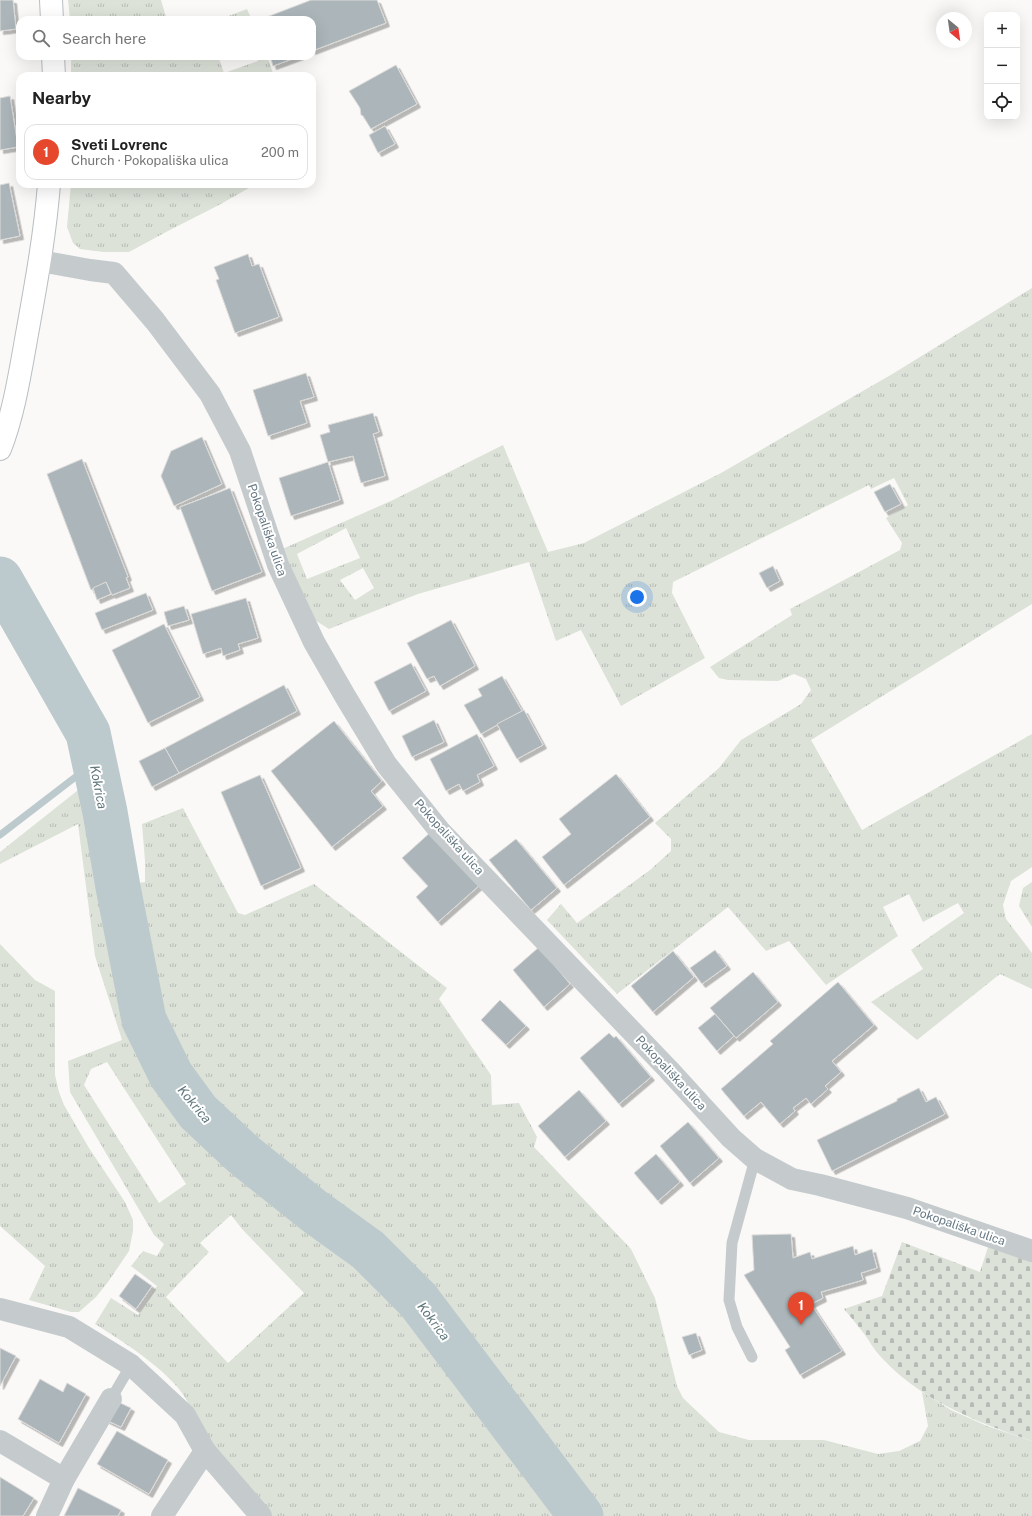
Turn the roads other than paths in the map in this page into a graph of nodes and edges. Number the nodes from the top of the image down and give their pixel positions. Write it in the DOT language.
graph roads {
  1 [pos="51,0"];
  2 [pos="52,16"];
  3 [pos="53,60"];
  4 [pos="54,72"];
  5 [pos="48,194"];
  6 [pos="40,261"];
  7 [pos="0,449"];
  8 [pos="755,1159"];
  9 [pos="1032,1251"];
  10 [pos="0,1308"];
  11 [pos="752,1357"];
  12 [pos="131,1365"];
  13 [pos="111,1400"];
  14 [pos="0,1441"];
  15 [pos="205,1451"];
  16 [pos="64,1479"];
  17 [pos="46,1516"];
  18 [pos="162,1516"];
  19 [pos="261,1516"];
  1 -- 2 [label="street"];
  3 -- 4 [label="street"];
  5 -- 6 [label="street"];
  6 -- 7 [label="street"];
  6 -- 8 [label="street, Pokopališka ulica"];
  8 -- 9 [label="street, Pokopališka ulica"];
  8 -- 11 [label="lane"];
  10 -- 12 [label="street"];
  12 -- 13 [label="lane"];
  12 -- 15 [label="street"];
  13 -- 16 [label="street"];
  14 -- 16 [label="street"];
  15 -- 18 [label="street"];
  15 -- 19 [label="street"];
  16 -- 17 [label="street"];
}
